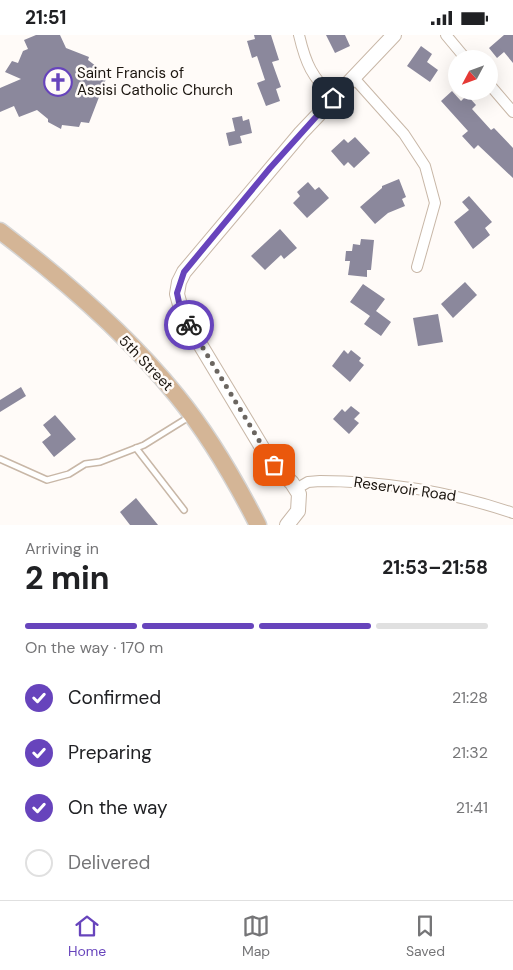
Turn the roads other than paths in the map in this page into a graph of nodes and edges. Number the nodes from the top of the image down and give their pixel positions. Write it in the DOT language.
graph roads {
  1 [pos="299,35"];
  2 [pos="394,35"];
  3 [pos="446,35"];
  4 [pos="458,50"];
  5 [pos="353,77"];
  6 [pos="498,94"];
  7 [pos="333,98"];
  8 [pos="513,112"];
  9 [pos="0,231"];
  10 [pos="417,267"];
  11 [pos="192,415"];
  12 [pos="136,448"];
  13 [pos="0,459"];
  14 [pos="296,489"];
  15 [pos="184,510"];
  16 [pos="513,513"];
  17 [pos="258,525"];
  18 [pos="287,525"];
  1 -- 7 [label="street"];
  2 -- 5 [label="street"];
  3 -- 4 [label="street"];
  5 -- 7 [label="street"];
  5 -- 10 [label="street"];
  6 -- 8 [label="street"];
  7 -- 14 [label="street"];
  9 -- 11 [label="main road, 5th Street"];
  11 -- 12 [label="lane"];
  11 -- 17 [label="main road, 5th Street"];
  12 -- 13 [label="lane"];
  12 -- 15 [label="lane"];
  14 -- 16 [label="street, Reservoir Road"];
  14 -- 18 [label="street"];
}
